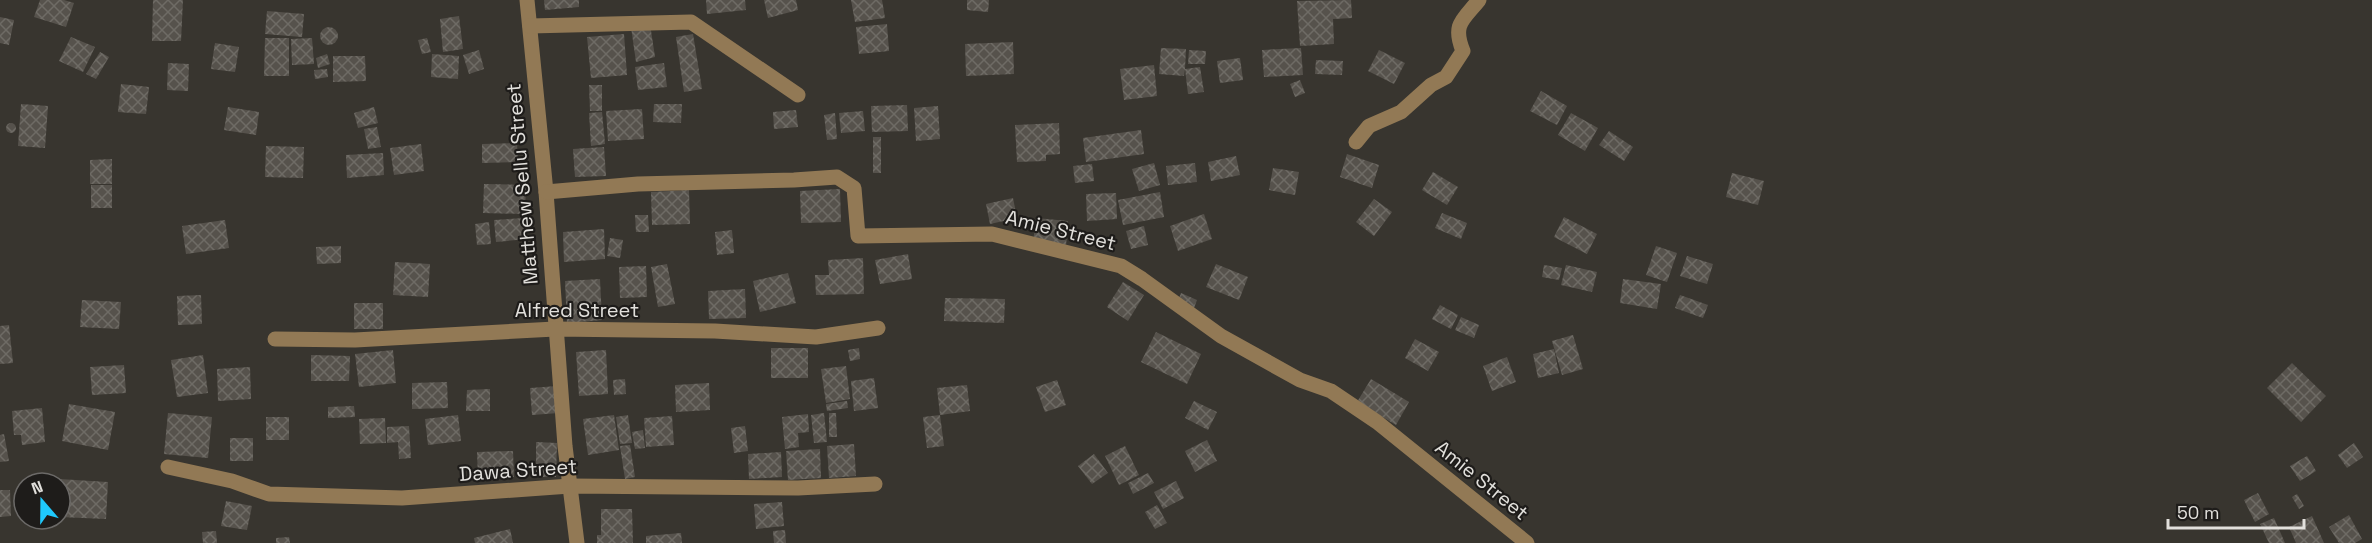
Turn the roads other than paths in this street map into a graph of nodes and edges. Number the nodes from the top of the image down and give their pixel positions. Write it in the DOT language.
graph roads {
  1 [pos="527,0"];
  2 [pos="1479,0"];
  3 [pos="530,26"];
  4 [pos="798,95"];
  5 [pos="1356,142"];
  6 [pos="546,192"];
  7 [pos="878,328"];
  8 [pos="555,329"];
  9 [pos="275,339"];
  10 [pos="168,467"];
  11 [pos="875,484"];
  12 [pos="570,486"];
  13 [pos="577,543"];
  14 [pos="1527,543"];
  1 -- 3 [label="street, Matthew Sellu Street"];
  2 -- 5 [label="street"];
  3 -- 4 [label="street"];
  3 -- 6 [label="street, Matthew Sellu Street"];
  6 -- 8 [label="street, Matthew Sellu Street"];
  6 -- 14 [label="street, Amie Street"];
  7 -- 8 [label="street, Alfred Street"];
  8 -- 9 [label="street, Alfred Street"];
  8 -- 12 [label="street, Matthew Sellu Street"];
  10 -- 12 [label="street, Dawa Street"];
  11 -- 12 [label="street, Dawa Street"];
  12 -- 13 [label="street, Matthew Sellu Street"];
}
